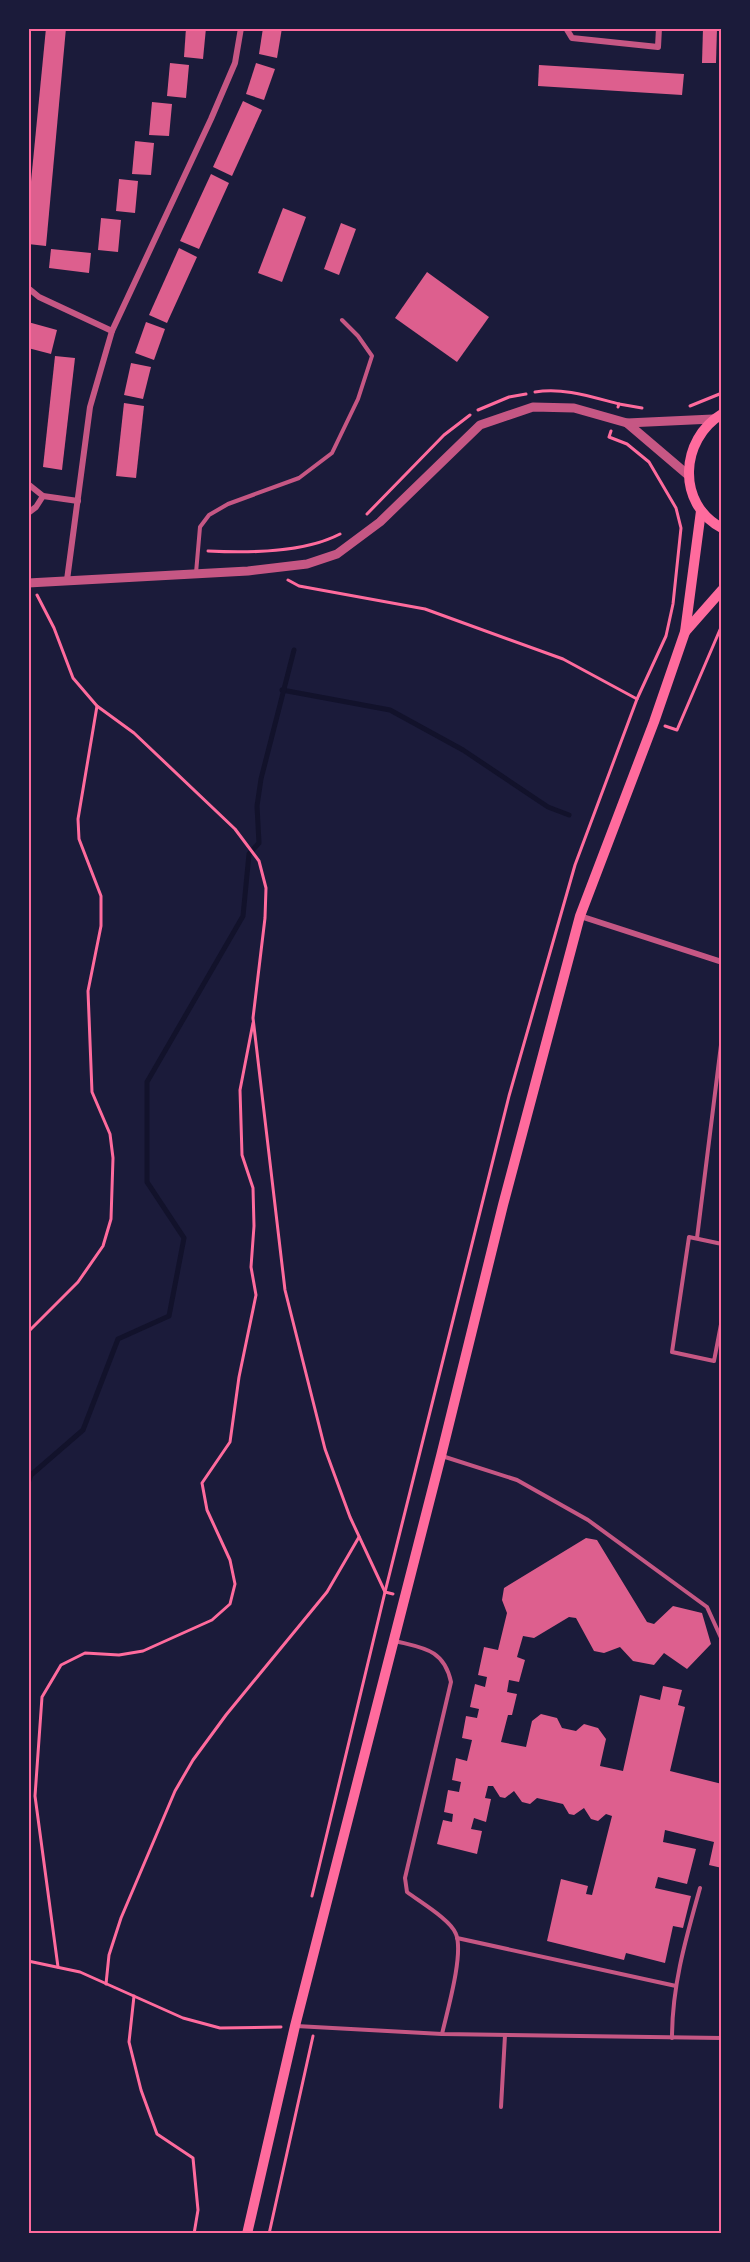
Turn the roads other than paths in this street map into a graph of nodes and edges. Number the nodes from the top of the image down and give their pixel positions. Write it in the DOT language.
graph roads {
  1 [pos="241,28"];
  2 [pos="566,28"];
  3 [pos="659,28"];
  4 [pos="28,288"];
  5 [pos="342,320"];
  6 [pos="112,331"];
  7 [pos="717,416"];
  8 [pos="627,423"];
  9 [pos="688,475"];
  10 [pos="28,484"];
  11 [pos="43,496"];
  12 [pos="78,501"];
  13 [pos="701,511"];
  14 [pos="28,513"];
  15 [pos="722,528"];
  16 [pos="196,573"];
  17 [pos="67,580"];
  18 [pos="30,583"];
  19 [pos="722,590"];
  20 [pos="685,632"];
  21 [pos="580,916"];
  22 [pos="722,962"];
  23 [pos="722,1038"];
  24 [pos="697,1238"];
  25 [pos="722,1244"];
  26 [pos="722,1319"];
  27 [pos="441,1456"];
  28 [pos="722,1640"];
  29 [pos="394,1641"];
  30 [pos="700,1888"];
  31 [pos="457,1938"];
  32 [pos="676,1986"];
  33 [pos="295,2026"];
  34 [pos="442,2034"];
  35 [pos="505,2035"];
  36 [pos="672,2038"];
  37 [pos="722,2038"];
  38 [pos="501,2107"];
  39 [pos="247,2234"];
  1 -- 6 [label="street"];
  2 -- 3 [label="street"];
  4 -- 6 [label="street"];
  5 -- 16 [label="lane"];
  6 -- 12 [label="street"];
  7 -- 8 [label="street"];
  7 -- 9 [label="main road"];
  8 -- 9 [label="street"];
  8 -- 16 [label="street"];
  9 -- 13 [label="main road"];
  10 -- 11 [label="street"];
  11 -- 12 [label="street"];
  11 -- 14 [label="street"];
  12 -- 17 [label="street"];
  13 -- 15 [label="main road"];
  13 -- 20 [label="main road"];
  16 -- 17 [label="street"];
  17 -- 18 [label="street"];
  19 -- 20 [label="main road"];
  20 -- 21 [label="main road"];
  21 -- 22 [label="street"];
  21 -- 27 [label="main road"];
  23 -- 24 [label="lane"];
  24 -- 25 [label="lane"];
  24 -- 26 [label="lane"];
  27 -- 28 [label="lane"];
  27 -- 29 [label="main road"];
  29 -- 31 [label="lane"];
  29 -- 33 [label="main road"];
  30 -- 32 [label="lane"];
  31 -- 32 [label="lane"];
  31 -- 34 [label="lane"];
  32 -- 36 [label="lane"];
  33 -- 34 [label="lane"];
  33 -- 39 [label="main road"];
  34 -- 35 [label="lane"];
  35 -- 36 [label="lane"];
  35 -- 38 [label="lane"];
  36 -- 37 [label="lane"];
}
